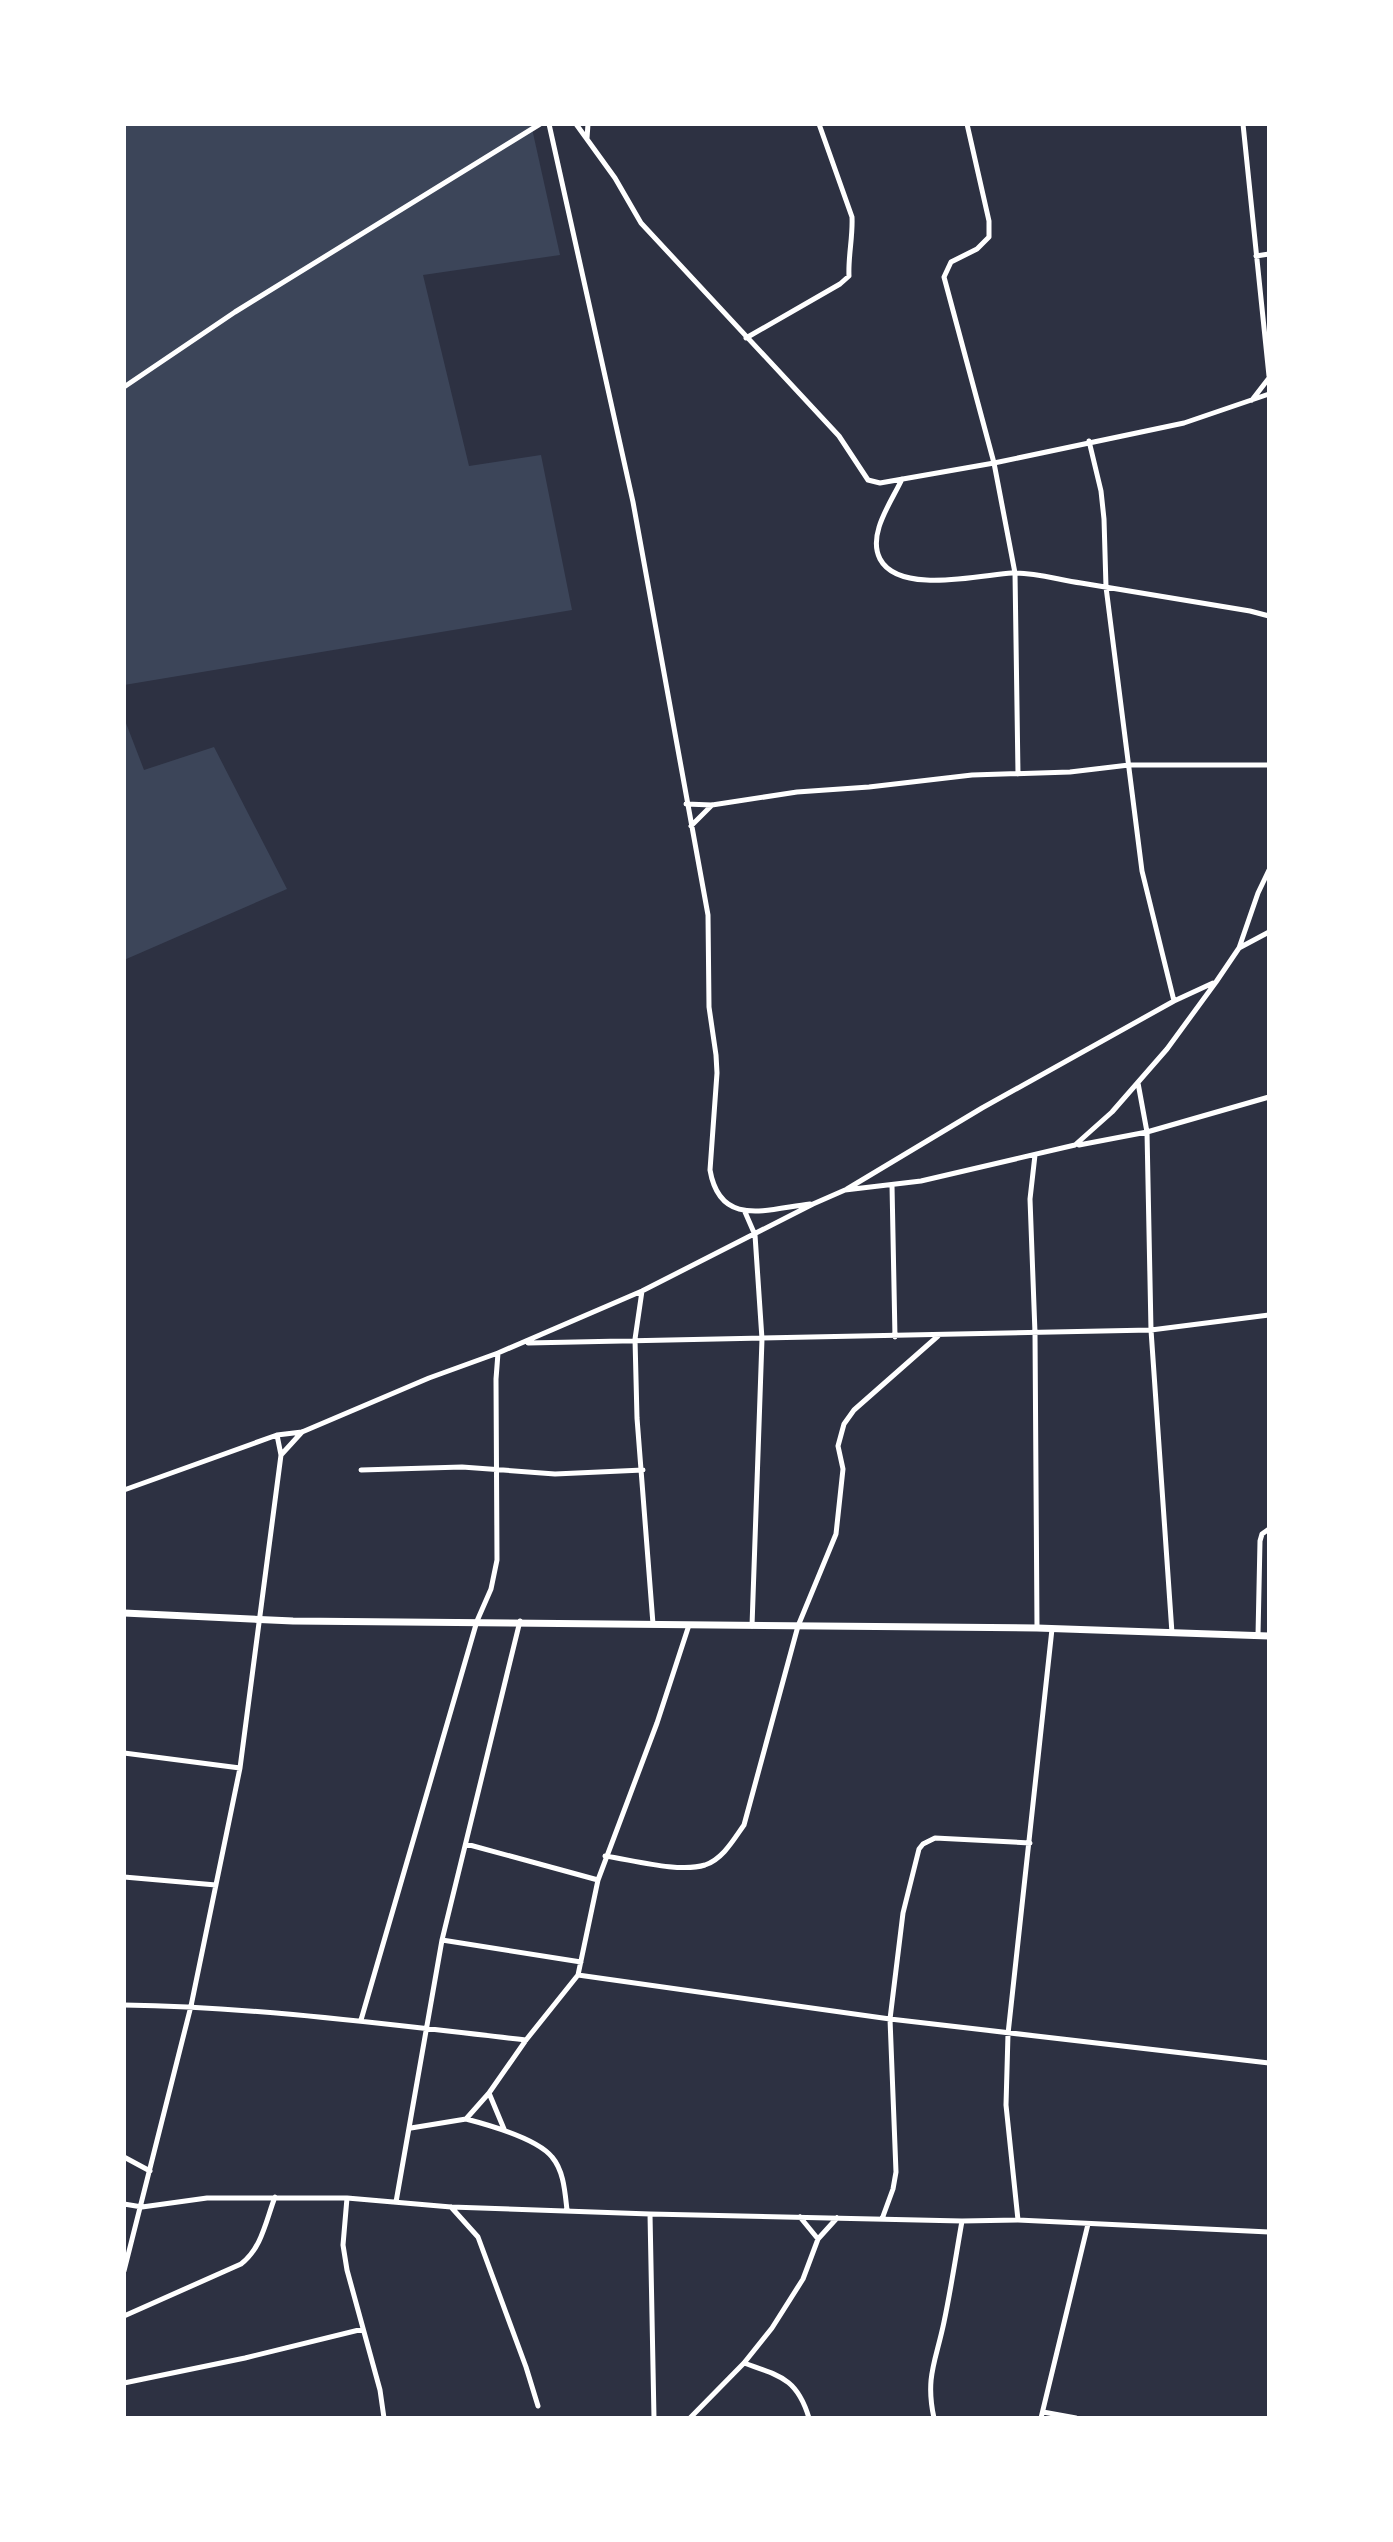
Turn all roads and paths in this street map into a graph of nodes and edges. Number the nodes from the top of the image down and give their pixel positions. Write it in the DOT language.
graph roads {
  1 [pos="540,124"];
  2 [pos="549,124"];
  3 [pos="576,124"];
  4 [pos="588,124"];
  5 [pos="819,124"];
  6 [pos="967,124"];
  7 [pos="1243,124"];
  8 [pos="587,138"];
  9 [pos="1269,254"];
  10 [pos="1256,256"];
  11 [pos="746,338"];
  12 [pos="1269,377"];
  13 [pos="124,387"];
  14 [pos="1269,394"];
  15 [pos="1252,400"];
  16 [pos="1089,441"];
  17 [pos="994,463"];
  18 [pos="902,479"];
  19 [pos="1015,573"];
  20 [pos="1106,587"];
  21 [pos="1269,616"];
  22 [pos="1129,765"];
  23 [pos="1269,765"];
  24 [pos="1018,774"];
  25 [pos="687,804"];
  26 [pos="712,805"];
  27 [pos="691,826"];
  28 [pos="1269,870"];
  29 [pos="1269,932"];
  30 [pos="1239,948"];
  31 [pos="1216,982"];
  32 [pos="1174,1001"];
  33 [pos="1138,1083"];
  34 [pos="1269,1097"];
  35 [pos="1147,1132"];
  36 [pos="1075,1145"];
  37 [pos="1035,1155"];
  38 [pos="892,1185"];
  39 [pos="845,1190"];
  40 [pos="813,1204"];
  41 [pos="745,1212"];
  42 [pos="755,1236"];
  43 [pos="642,1291"];
  44 [pos="1269,1315"];
  45 [pos="1151,1331"];
  46 [pos="1035,1333"];
  47 [pos="939,1336"];
  48 [pos="895,1337"];
  49 [pos="635,1339"];
  50 [pos="762,1339"];
  51 [pos="523,1343"];
  52 [pos="498,1353"];
  53 [pos="302,1432"];
  54 [pos="277,1435"];
  55 [pos="281,1455"];
  56 [pos="361,1470"];
  57 [pos="643,1470"];
  58 [pos="498,1471"];
  59 [pos="124,1490"];
  60 [pos="1269,1529"];
  61 [pos="124,1613"];
  62 [pos="261,1619"];
  63 [pos="520,1621"];
  64 [pos="477,1622"];
  65 [pos="653,1624"];
  66 [pos="689,1625"];
  67 [pos="752,1626"];
  68 [pos="798,1626"];
  69 [pos="1037,1628"];
  70 [pos="1052,1629"];
  71 [pos="1172,1633"];
  72 [pos="1258,1635"];
  73 [pos="1269,1636"];
  74 [pos="124,1753"];
  75 [pos="240,1768"];
  76 [pos="1030,1843"];
  77 [pos="466,1844"];
  78 [pos="605,1856"];
  79 [pos="124,1877"];
  80 [pos="598,1880"];
  81 [pos="216,1885"];
  82 [pos="442,1940"];
  83 [pos="581,1962"];
  84 [pos="578,1975"];
  85 [pos="124,2006"];
  86 [pos="191,2006"];
  87 [pos="361,2020"];
  88 [pos="890,2020"];
  89 [pos="426,2029"];
  90 [pos="1008,2034"];
  91 [pos="526,2040"];
  92 [pos="1269,2063"];
  93 [pos="489,2093"];
  94 [pos="466,2119"];
  95 [pos="411,2128"];
  96 [pos="504,2129"];
  97 [pos="124,2157"];
  98 [pos="150,2171"];
  99 [pos="275,2197"];
  100 [pos="347,2198"];
  101 [pos="397,2202"];
  102 [pos="124,2204"];
  103 [pos="142,2207"];
  104 [pos="451,2207"];
  105 [pos="567,2210"];
  106 [pos="650,2214"];
  107 [pos="800,2217"];
  108 [pos="837,2218"];
  109 [pos="882,2219"];
  110 [pos="1018,2220"];
  111 [pos="962,2221"];
  112 [pos="1088,2224"];
  113 [pos="1269,2232"];
  114 [pos="818,2239"];
  115 [pos="124,2270"];
  116 [pos="124,2316"];
  117 [pos="363,2329"];
  118 [pos="744,2363"];
  119 [pos="124,2384"];
  120 [pos="538,2406"];
  121 [pos="1042,2415"];
  122 [pos="384,2418"];
  123 [pos="654,2418"];
  124 [pos="690,2418"];
  125 [pos="808,2418"];
  126 [pos="934,2418"];
  127 [pos="1076,2418"];
  1 -- 13 [label="street"];
  2 -- 25 [label="street"];
  3 -- 8 [label="street"];
  4 -- 8 [label="street"];
  5 -- 11 [label="street"];
  6 -- 17 [label="street"];
  7 -- 10 [label="street"];
  8 -- 11 [label="street"];
  9 -- 10 [label="street"];
  10 -- 12 [label="street"];
  11 -- 18 [label="street"];
  12 -- 15 [label="street"];
  14 -- 15 [label="street"];
  15 -- 16 [label="street"];
  16 -- 17 [label="street"];
  16 -- 20 [label="street"];
  17 -- 18 [label="street"];
  17 -- 19 [label="street"];
  18 -- 19 [label="street"];
  19 -- 20 [label="street"];
  19 -- 24 [label="street"];
  20 -- 21 [label="street"];
  20 -- 22 [label="street"];
  22 -- 23 [label="street"];
  22 -- 24 [label="street"];
  22 -- 32 [label="street"];
  24 -- 26 [label="street"];
  25 -- 26 [label="street"];
  25 -- 27 [label="street"];
  26 -- 27 [label="street"];
  27 -- 41 [label="street"];
  28 -- 30 [label="street"];
  29 -- 30 [label="street"];
  30 -- 31 [label="street"];
  31 -- 32 [label="street"];
  31 -- 33 [label="street"];
  32 -- 39 [label="street"];
  33 -- 35 [label="street"];
  33 -- 36 [label="street"];
  34 -- 35 [label="street"];
  35 -- 36 [label="street"];
  35 -- 45 [label="street"];
  36 -- 37 [label="street"];
  37 -- 38 [label="street"];
  37 -- 46 [label="street"];
  38 -- 39 [label="street"];
  38 -- 48 [label="street"];
  39 -- 40 [label="street"];
  40 -- 41 [label="street"];
  40 -- 42 [label="street"];
  41 -- 42 [label="street"];
  42 -- 43 [label="street"];
  42 -- 50 [label="street"];
  43 -- 49 [label="street"];
  43 -- 51 [label="street"];
  44 -- 45 [label="street"];
  45 -- 46 [label="street"];
  45 -- 71 [label="street"];
  46 -- 47 [label="street"];
  46 -- 69 [label="street"];
  47 -- 48 [label="street"];
  47 -- 68 [label="street"];
  48 -- 50 [label="street"];
  49 -- 50 [label="street"];
  49 -- 51 [label="street"];
  49 -- 57 [label="street"];
  50 -- 67 [label="street"];
  51 -- 52 [label="street"];
  52 -- 53 [label="street"];
  52 -- 58 [label="street"];
  53 -- 54 [label="street"];
  53 -- 55 [label="street"];
  54 -- 55 [label="street"];
  54 -- 59 [label="street"];
  55 -- 62 [label="street"];
  56 -- 58 [label="street"];
  57 -- 58 [label="street"];
  57 -- 65 [label="street"];
  58 -- 64 [label="street"];
  60 -- 72 [label="street"];
  61 -- 62 [label="street"];
  62 -- 64 [label="street"];
  62 -- 75 [label="street"];
  63 -- 64 [label="street"];
  63 -- 65 [label="street"];
  63 -- 77 [label="street"];
  64 -- 87 [label="street"];
  65 -- 66 [label="street"];
  66 -- 67 [label="street"];
  66 -- 78 [label="street"];
  67 -- 68 [label="street"];
  68 -- 69 [label="street"];
  68 -- 78 [label="street"];
  69 -- 70 [label="street"];
  70 -- 71 [label="street"];
  70 -- 76 [label="street"];
  71 -- 72 [label="street"];
  72 -- 73 [label="street"];
  74 -- 75 [label="street"];
  75 -- 81 [label="street"];
  76 -- 88 [label="street"];
  76 -- 90 [label="street"];
  77 -- 80 [label="street"];
  77 -- 82 [label="street"];
  78 -- 80 [label="street"];
  79 -- 81 [label="street"];
  80 -- 83 [label="street"];
  81 -- 86 [label="street"];
  82 -- 83 [label="street"];
  82 -- 89 [label="street"];
  83 -- 84 [label="street"];
  84 -- 88 [label="street"];
  84 -- 91 [label="street"];
  85 -- 86 [label="street"];
  86 -- 87 [label="street"];
  86 -- 98 [label="street"];
  87 -- 89 [label="street"];
  88 -- 90 [label="street"];
  88 -- 109 [label="street"];
  89 -- 91 [label="street"];
  89 -- 95 [label="street"];
  90 -- 92 [label="street"];
  90 -- 110 [label="street"];
  91 -- 93 [label="street"];
  93 -- 94 [label="street"];
  93 -- 96 [label="street"];
  94 -- 95 [label="street"];
  94 -- 96 [label="street"];
  95 -- 101 [label="street"];
  96 -- 105 [label="street"];
  97 -- 98 [label="street"];
  98 -- 103 [label="street"];
  99 -- 100 [label="street"];
  99 -- 103 [label="street"];
  99 -- 116 [label="street"];
  100 -- 101 [label="street"];
  100 -- 117 [label="street"];
  101 -- 104 [label="street"];
  102 -- 103 [label="street"];
  103 -- 115 [label="street"];
  104 -- 105 [label="street"];
  104 -- 120 [label="street"];
  105 -- 106 [label="street"];
  106 -- 107 [label="street"];
  106 -- 123 [label="street"];
  107 -- 108 [label="street"];
  107 -- 114 [label="street"];
  108 -- 109 [label="street"];
  108 -- 114 [label="street"];
  109 -- 111 [label="street"];
  110 -- 111 [label="street"];
  110 -- 112 [label="street"];
  111 -- 126 [label="street"];
  112 -- 113 [label="street"];
  112 -- 121 [label="street"];
  114 -- 118 [label="street"];
  117 -- 119 [label="street"];
  117 -- 122 [label="street"];
  118 -- 124 [label="street"];
  118 -- 125 [label="street"];
  121 -- 127 [label="street"];
}
